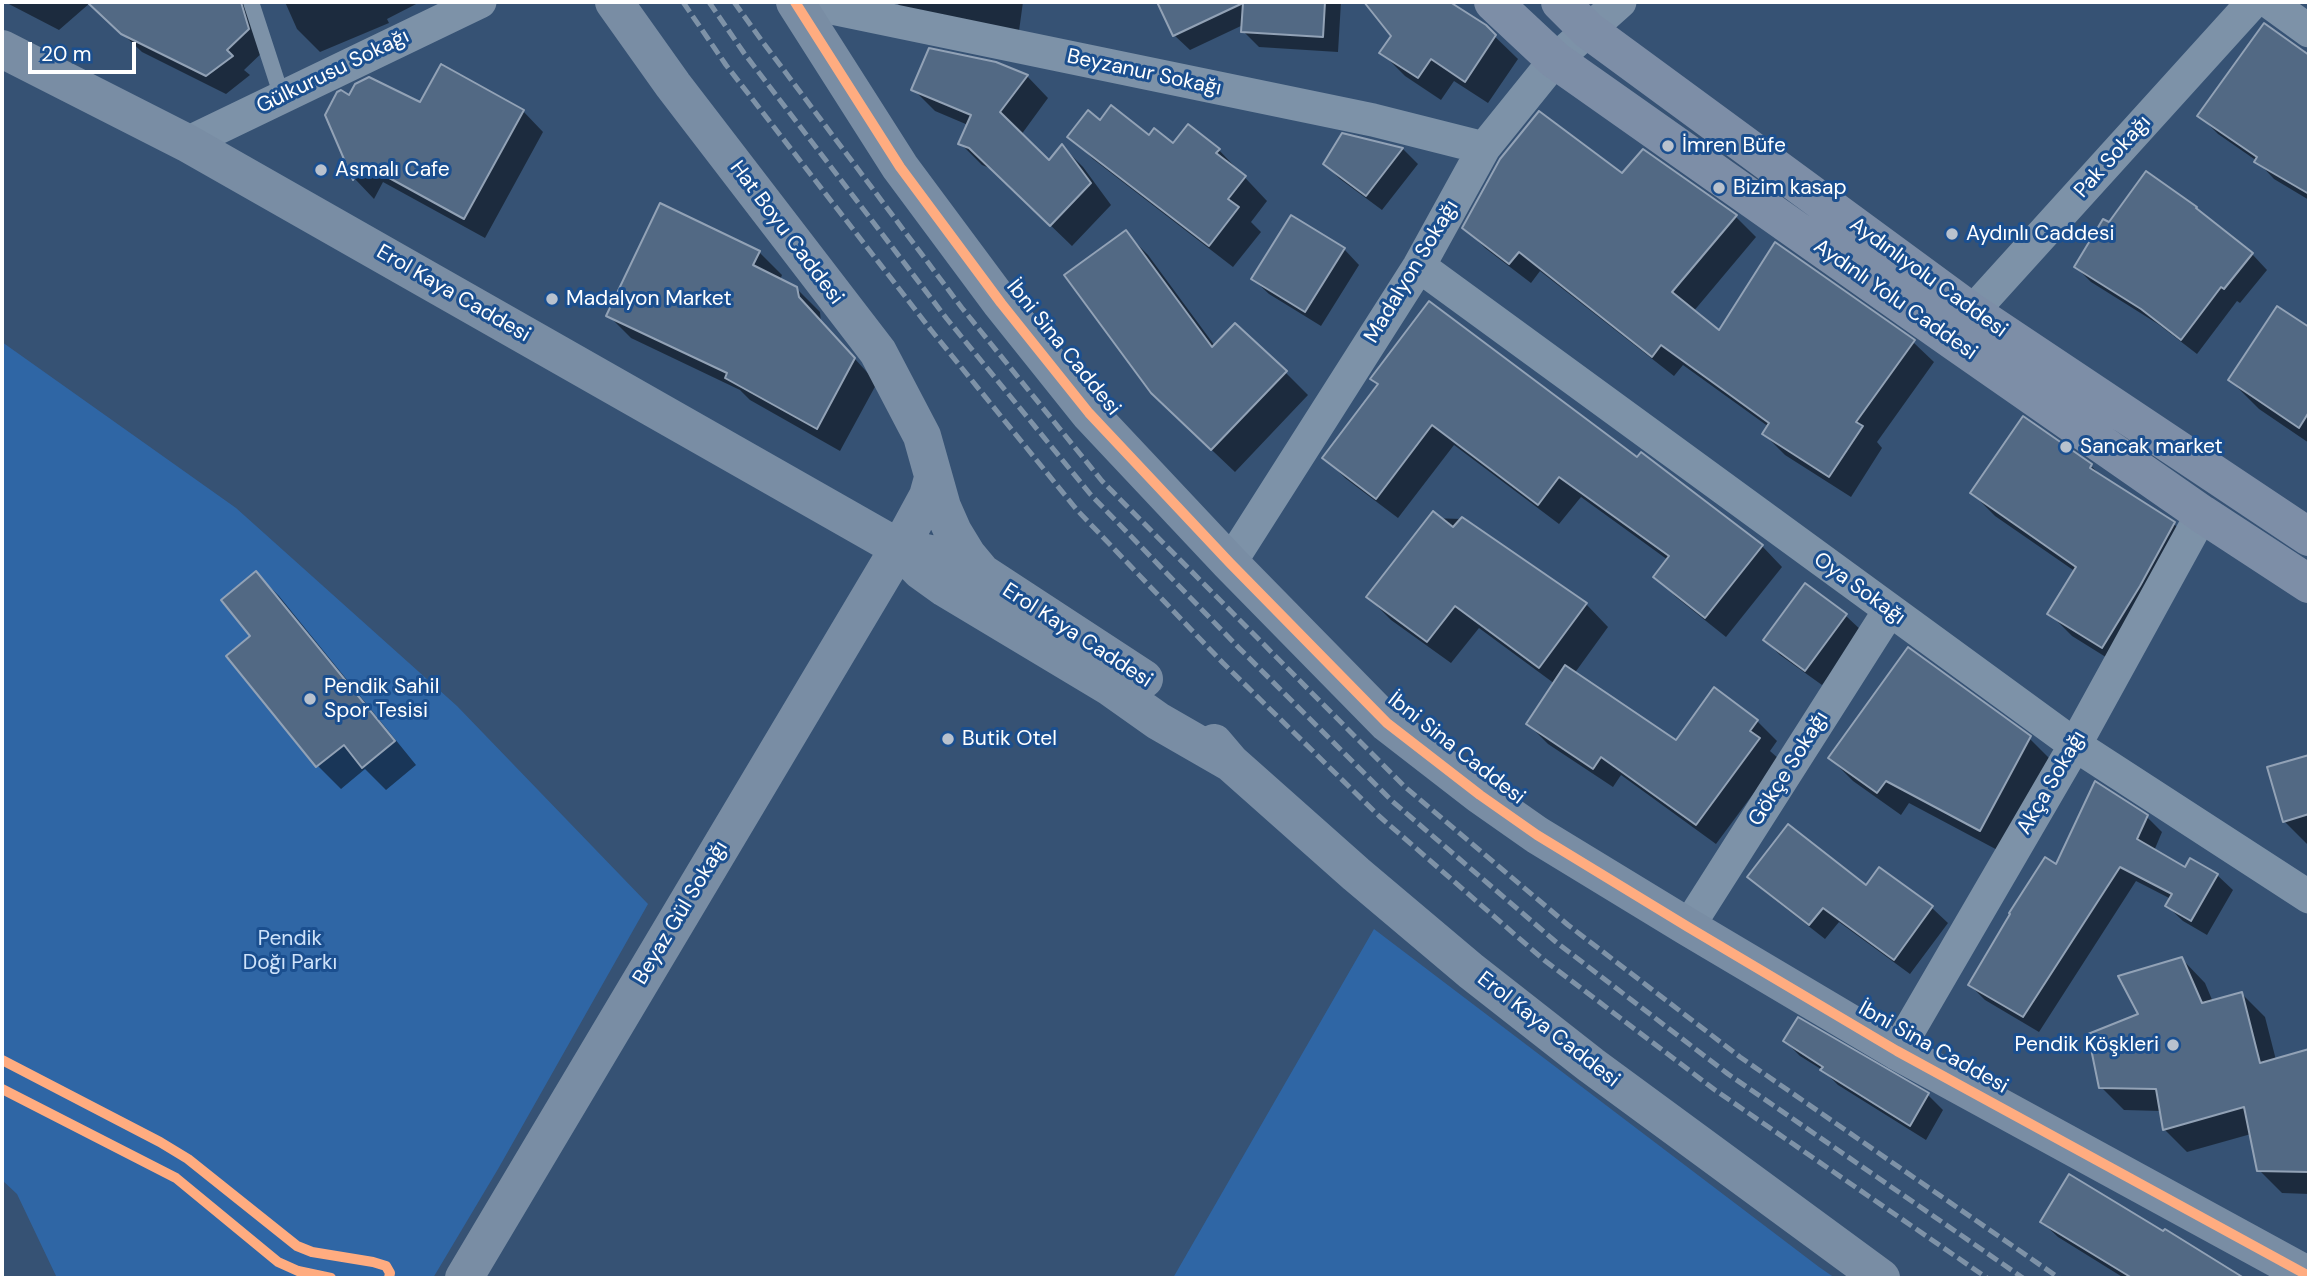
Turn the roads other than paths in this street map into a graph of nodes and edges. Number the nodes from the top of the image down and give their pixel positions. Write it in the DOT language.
graph roads {
  1 [pos="251,2"];
  2 [pos="480,2"];
  3 [pos="614,2"];
  4 [pos="794,2"];
  5 [pos="803,2"];
  6 [pos="1493,2"];
  7 [pos="1560,2"];
  8 [pos="1620,2"];
  9 [pos="2253,2"];
  10 [pos="2269,2"];
  11 [pos="1588,30"];
  12 [pos="2309,31"];
  13 [pos="2,49"];
  14 [pos="1555,60"];
  15 [pos="282,97"];
  16 [pos="187,143"];
  17 [pos="1484,148"];
  18 [pos="1419,266"];
  19 [pos="1972,312"];
  20 [pos="933,478"];
  21 [pos="2202,514"];
  22 [pos="2309,537"];
  23 [pos="899,548"];
  24 [pos="1230,564"];
  25 [pos="982,573"];
  26 [pos="2309,583"];
  27 [pos="1889,611"];
  28 [pos="2074,745"];
  29 [pos="1231,763"];
  30 [pos="2309,897"];
  31 [pos="1689,928"];
  32 [pos="1897,1051"];
  33 [pos="2309,1276"];
  34 [pos="464,1278"];
  35 [pos="1881,1278"];
  1 -- 15 [label="lane"];
  2 -- 15 [label="street, Gülkurusu Sokağı"];
  3 -- 20 [label="street, Hat Boyu Caddesi"];
  4 -- 24 [label="street, İbni Sina Caddesi"];
  5 -- 17 [label="street, Beyzanur Sokağı"];
  6 -- 14 [label="main road, Aydınlı Yolu Caddesi"];
  7 -- 11 [label="main road, Aydınlıyolu Caddesi"];
  8 -- 11 [label="street, Madalyon Sokağı"];
  9 -- 19 [label="street, Pak Sokağı"];
  10 -- 12 [label="street"];
  11 -- 14 [label="street, Madalyon Sokağı"];
  11 -- 19 [label="main road, Aydınlıyolu Caddesi"];
  13 -- 16 [label="street, Erol Kaya Caddesi"];
  14 -- 17 [label="street, Madalyon Sokağı"];
  14 -- 21 [label="main road, Aydınlı Yolu Caddesi"];
  15 -- 16 [label="street, Gülkurusu Sokağı"];
  16 -- 23 [label="street, Erol Kaya Caddesi"];
  17 -- 18 [label="street, Madalyon Sokağı"];
  18 -- 24 [label="street, Madalyon Sokağı"];
  18 -- 27 [label="street, Oya Sokağı"];
  19 -- 22 [label="main road, Aydınlıyolu Caddesi"];
  20 -- 23 [label="street, Beyaz Gül Sokağı"];
  20 -- 25 [label="street, Hat Boyu Caddesi"];
  21 -- 26 [label="main road, Aydınlı Yolu Caddesi"];
  21 -- 28 [label="street, Akça Sokağı"];
  23 -- 25 [label="street, Erol Kaya Caddesi"];
  23 -- 29 [label="street, Erol Kaya Caddesi"];
  23 -- 34 [label="street, Beyaz Gül Sokağı"];
  24 -- 31 [label="street, İbni Sina Caddesi"];
  25 -- 29 [label="street, Erol Kaya Caddesi"];
  27 -- 28 [label="street, Oya Sokağı"];
  27 -- 31 [label="street, Gökçe Sokağı"];
  28 -- 30 [label="street, Oya Sokağı"];
  28 -- 32 [label="street, Akça Sokağı"];
  29 -- 35 [label="street, Erol Kaya Caddesi"];
  31 -- 32 [label="street, İbni Sina Caddesi"];
  32 -- 33 [label="street, İbni Sina Caddesi"];
}
